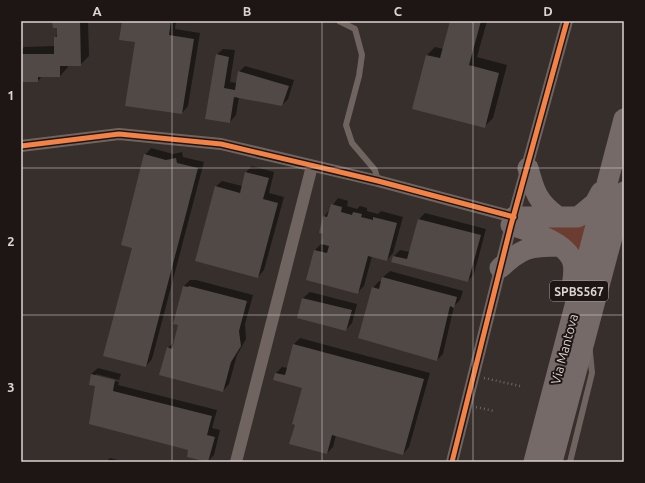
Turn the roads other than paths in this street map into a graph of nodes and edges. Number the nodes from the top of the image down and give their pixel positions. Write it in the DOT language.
graph roads {
  1 [pos="340,21"];
  2 [pos="567,21"];
  3 [pos="624,119"];
  4 [pos="21,146"];
  5 [pos="312,166"];
  6 [pos="528,168"];
  7 [pos="608,179"];
  8 [pos="378,181"];
  9 [pos="624,192"];
  10 [pos="557,216"];
  11 [pos="513,221"];
  12 [pos="559,246"];
  13 [pos="500,268"];
  14 [pos="578,332"];
  15 [pos="236,462"];
  16 [pos="452,462"];
  17 [pos="534,462"];
  18 [pos="552,462"];
  19 [pos="570,462"];
  1 -- 8 [label="lane"];
  2 -- 6 [label="street"];
  3 -- 7 [label="highway, Via Mantova / SPBS567"];
  4 -- 5 [label="street"];
  5 -- 8 [label="street"];
  5 -- 15 [label="street"];
  6 -- 10 [label="highway"];
  6 -- 11 [label="street"];
  7 -- 10 [label="highway"];
  7 -- 14 [label="highway, Via Mantova / SPBS567"];
  8 -- 11 [label="street"];
  9 -- 14 [label="highway, Via Mantova / SPBS567"];
  10 -- 11 [label="highway"];
  11 -- 12 [label="highway"];
  11 -- 13 [label="street"];
  12 -- 13 [label="highway"];
  12 -- 14 [label="highway"];
  13 -- 16 [label="street"];
  14 -- 17 [label="highway, Via Mantova / SPBS567"];
  14 -- 18 [label="highway, Via Mantova / SPBS567"];
  14 -- 19 [label="lane"];
}
